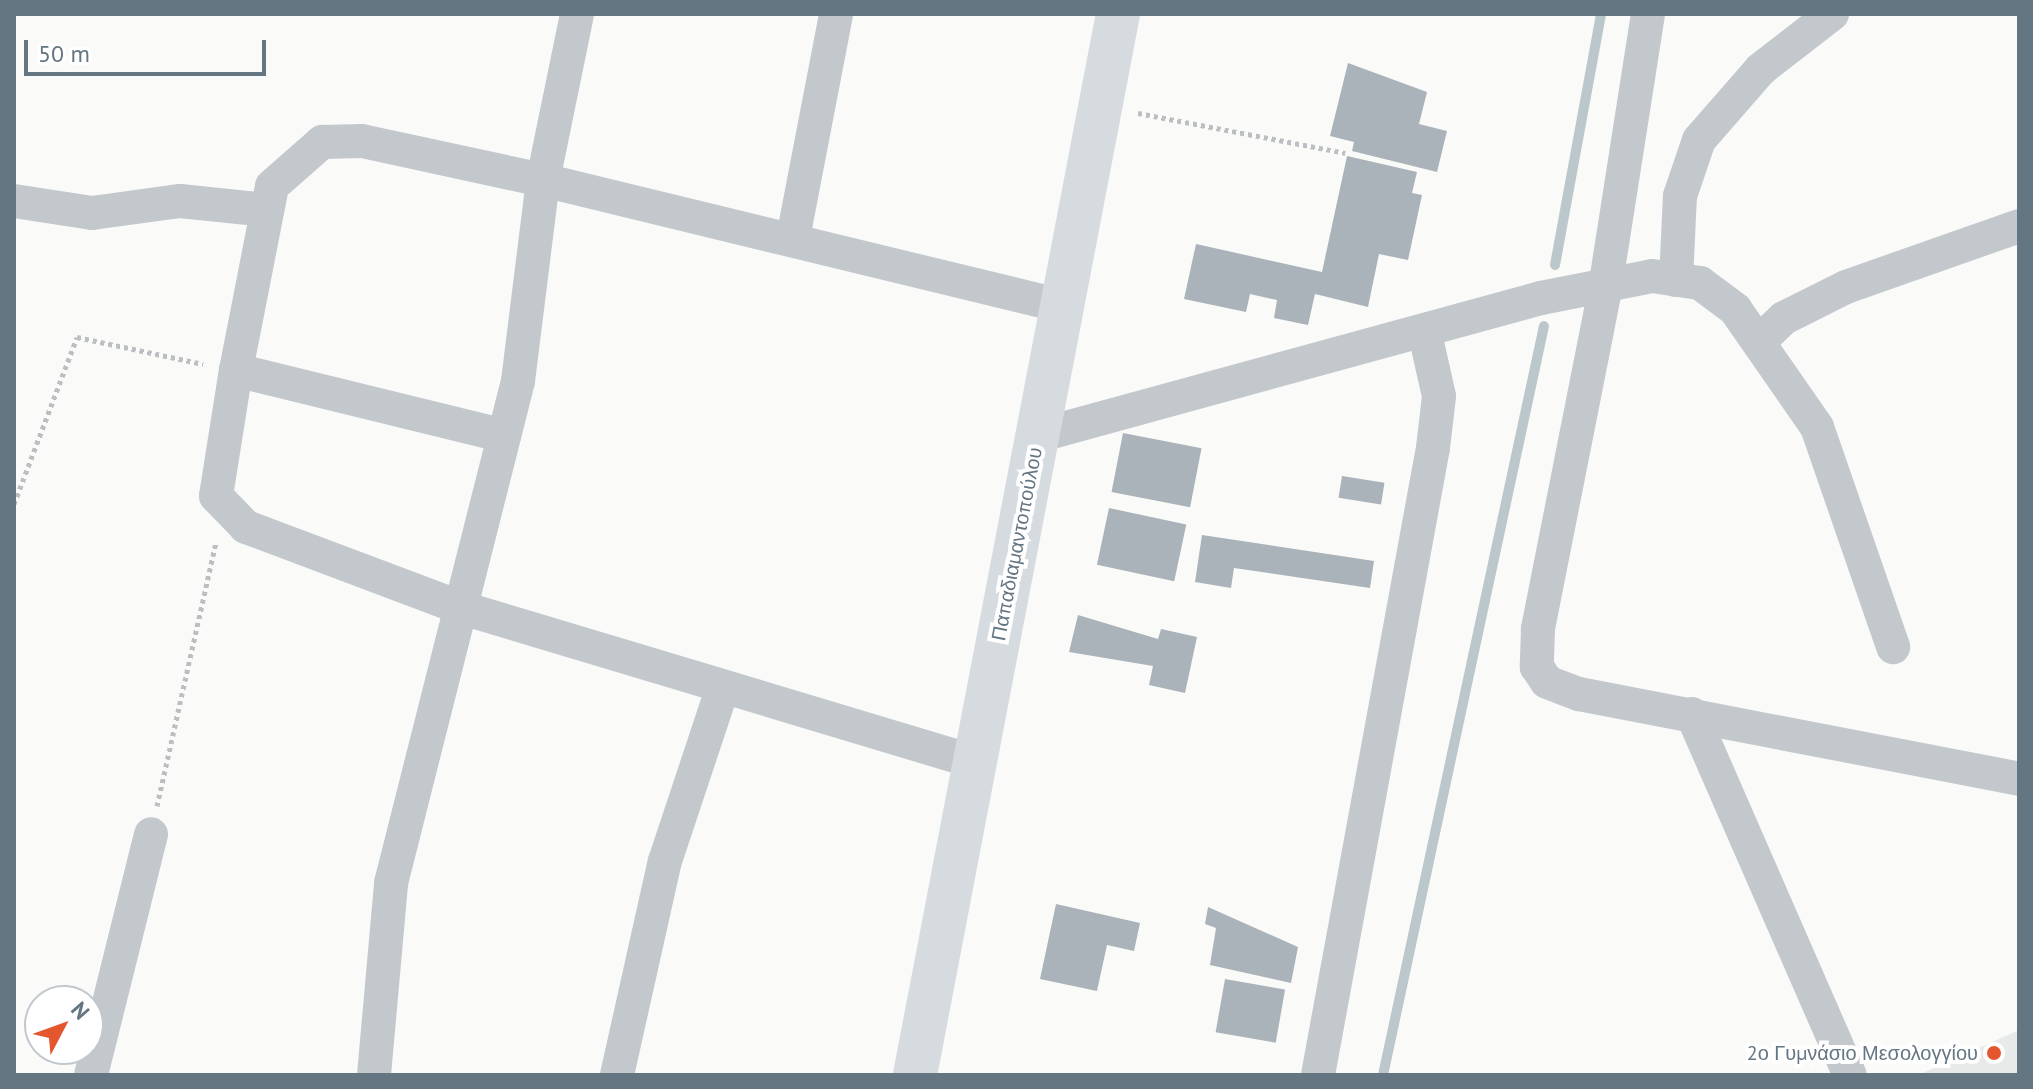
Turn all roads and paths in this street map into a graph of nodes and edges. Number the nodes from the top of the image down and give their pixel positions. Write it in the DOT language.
graph roads {
  1 [pos="577,14"];
  2 [pos="836,14"];
  3 [pos="1118,14"];
  4 [pos="1648,14"];
  5 [pos="1832,14"];
  6 [pos="1101,106"];
  7 [pos="1345,153"];
  8 [pos="543,180"];
  9 [pos="14,201"];
  10 [pos="267,210"];
  11 [pos="2019,226"];
  12 [pos="793,238"];
  13 [pos="1676,280"];
  14 [pos="1605,290"];
  15 [pos="1062,306"];
  16 [pos="1425,334"];
  17 [pos="1760,341"];
  18 [pos="236,370"];
  19 [pos="504,436"];
  20 [pos="1037,436"];
  21 [pos="14,504"];
  22 [pos="222,508"];
  23 [pos="459,607"];
  24 [pos="1893,647"];
  25 [pos="722,690"];
  26 [pos="1692,714"];
  27 [pos="975,762"];
  28 [pos="2019,779"];
  29 [pos="151,834"];
  30 [pos="91,1075"];
  31 [pos="374,1075"];
  32 [pos="617,1075"];
  33 [pos="915,1075"];
  34 [pos="1318,1075"];
  35 [pos="1850,1075"];
  1 -- 8 [label="street"];
  2 -- 12 [label="street"];
  3 -- 6 [label="main road, Παπαδιαμαντοπούλου"];
  4 -- 14 [label="street"];
  5 -- 13 [label="street"];
  6 -- 7 [label="path"];
  6 -- 15 [label="main road, Παπαδιαμαντοπούλου"];
  8 -- 10 [label="street"];
  8 -- 12 [label="street"];
  8 -- 19 [label="street"];
  9 -- 10 [label="street"];
  10 -- 18 [label="street"];
  11 -- 17 [label="street"];
  12 -- 15 [label="street"];
  13 -- 14 [label="street"];
  13 -- 17 [label="street"];
  14 -- 16 [label="street"];
  14 -- 26 [label="street"];
  15 -- 20 [label="main road, Παπαδιαμαντοπούλου"];
  16 -- 20 [label="street"];
  16 -- 34 [label="street"];
  17 -- 24 [label="street"];
  18 -- 19 [label="street"];
  18 -- 21 [label="path"];
  18 -- 22 [label="street"];
  19 -- 23 [label="street"];
  20 -- 27 [label="main road, Παπαδιαμαντοπούλου"];
  22 -- 23 [label="street"];
  22 -- 29 [label="path"];
  23 -- 25 [label="street"];
  23 -- 31 [label="street"];
  25 -- 27 [label="street"];
  25 -- 32 [label="street"];
  26 -- 28 [label="street"];
  26 -- 35 [label="street"];
  27 -- 33 [label="main road, Παπαδιαμαντοπούλου"];
  29 -- 30 [label="street"];
}
